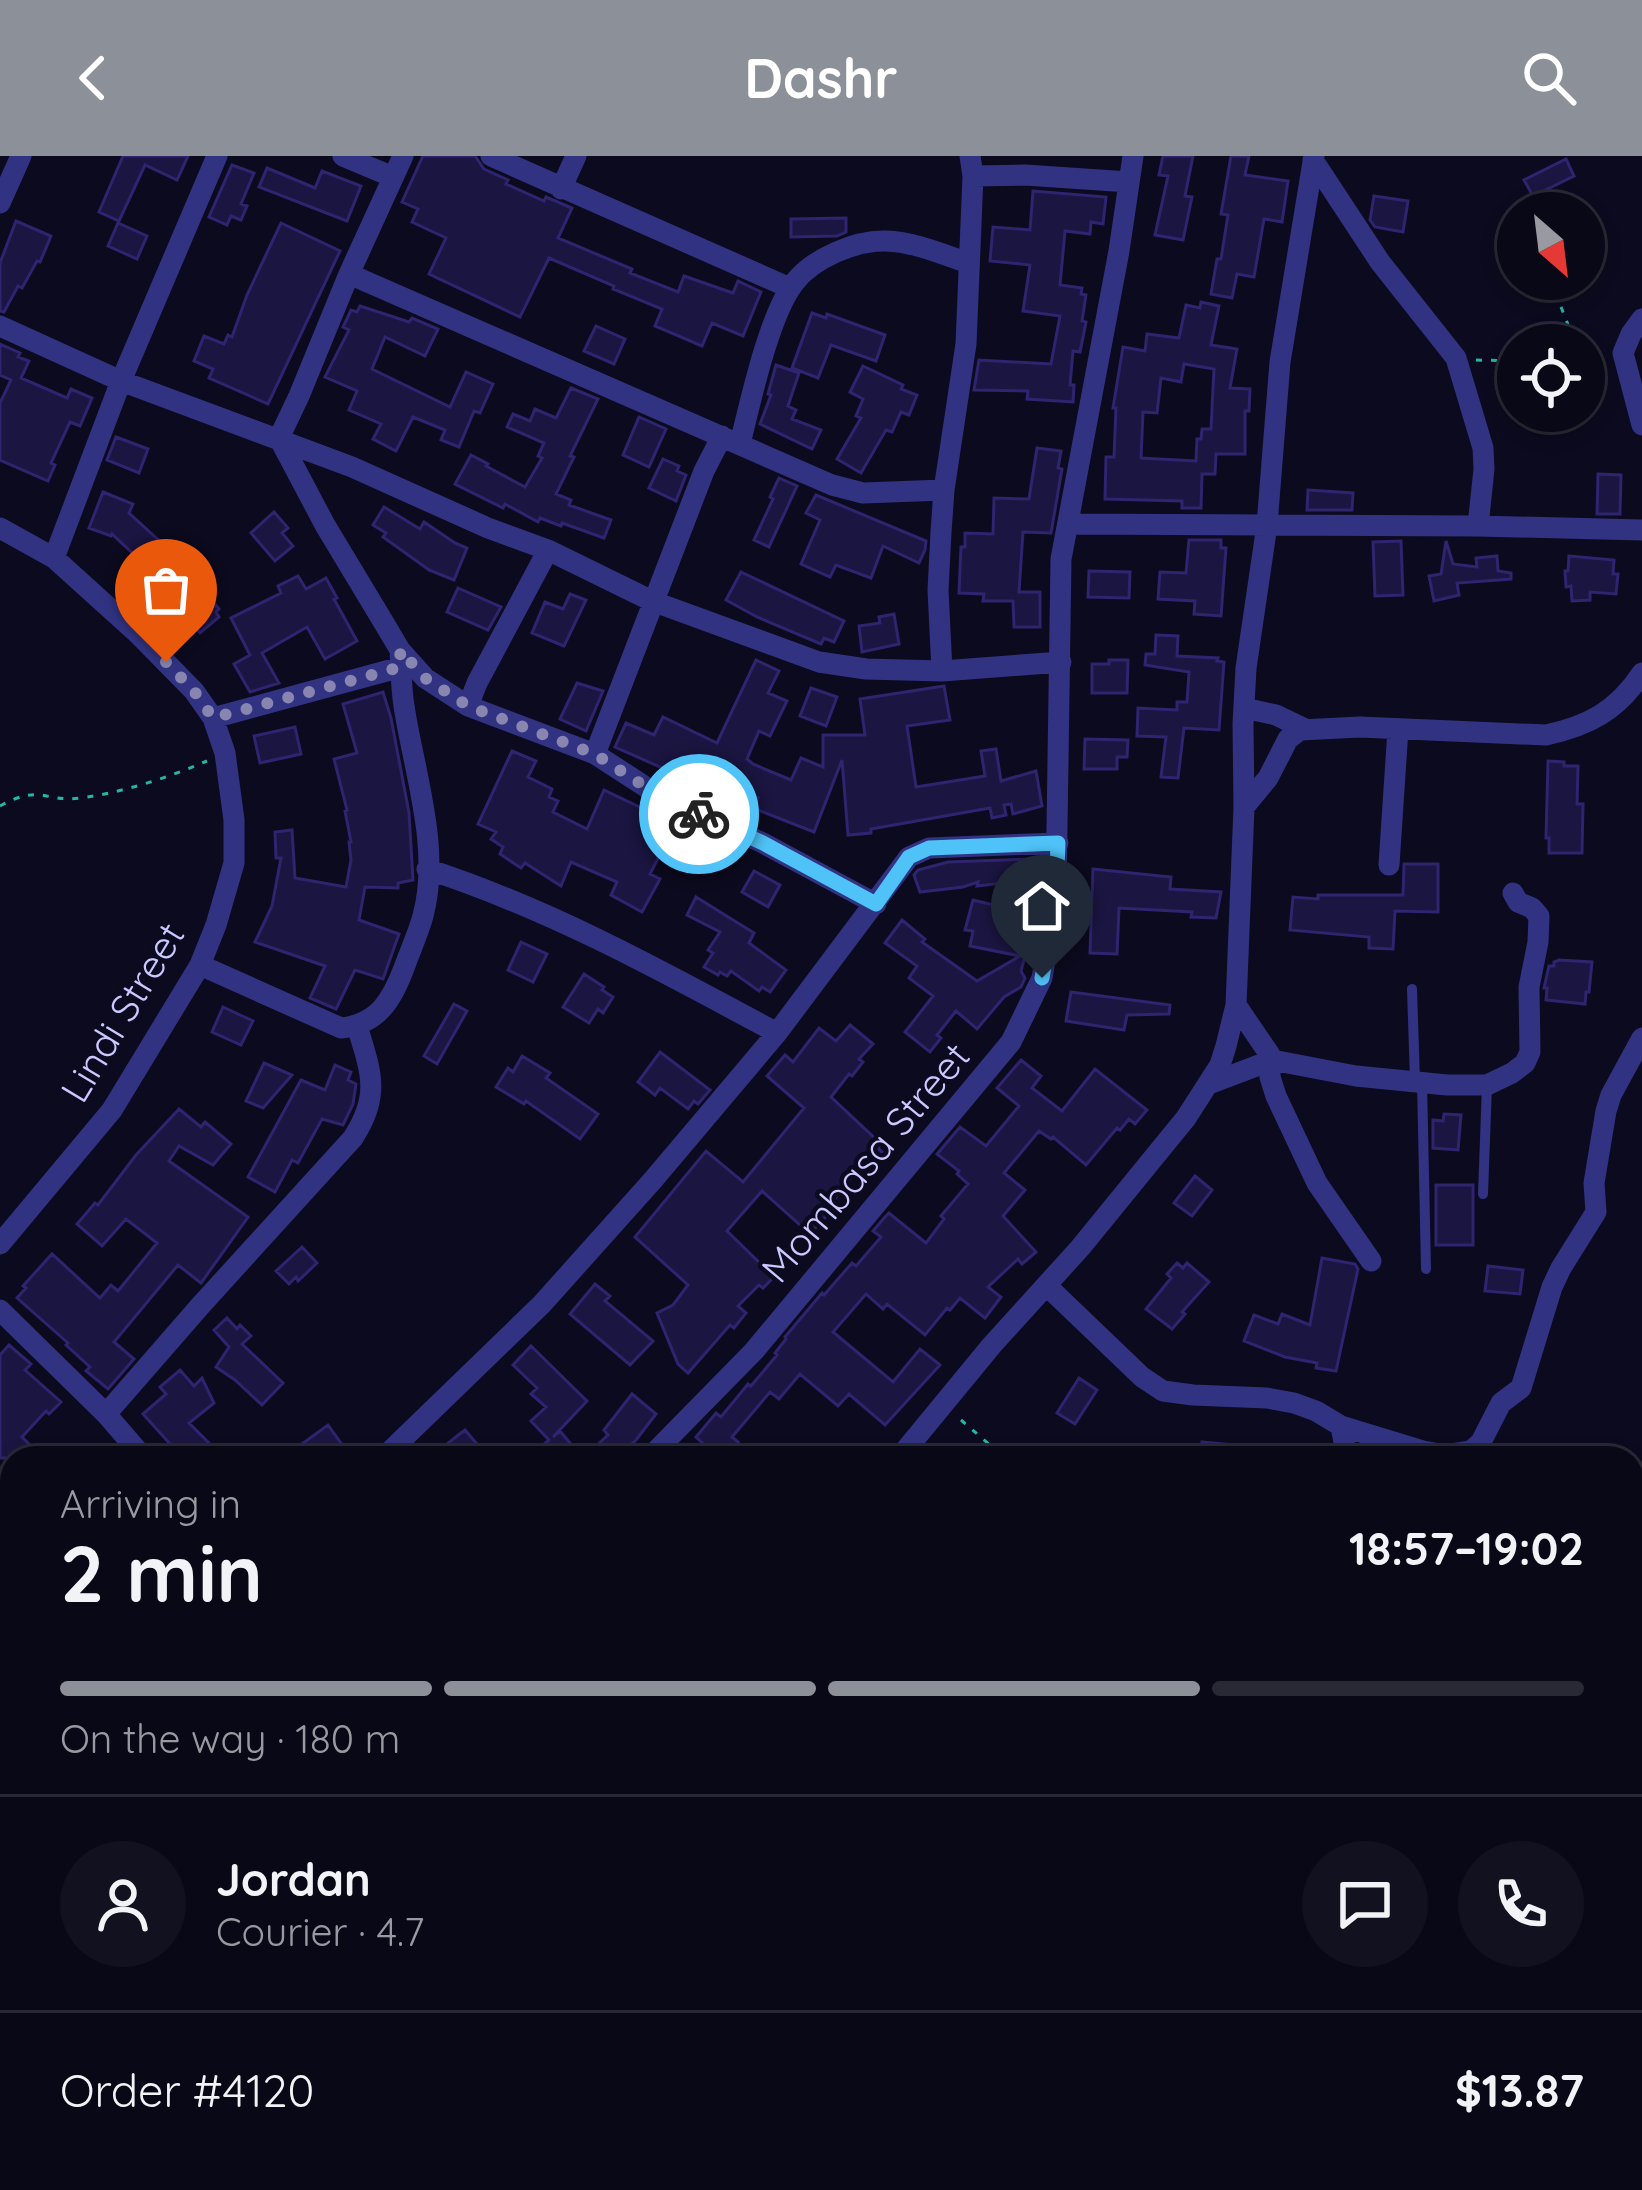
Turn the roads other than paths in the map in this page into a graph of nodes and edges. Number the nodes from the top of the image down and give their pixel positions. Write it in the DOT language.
graph roads {
  1 [pos="21,156"];
  2 [pos="217,156"];
  3 [pos="343,156"];
  4 [pos="403,156"];
  5 [pos="491,156"];
  6 [pos="576,156"];
  7 [pos="1133,156"];
  8 [pos="1313,158"];
  9 [pos="971,166"];
  10 [pos="393,178"];
  11 [pos="1129,182"];
  12 [pos="561,189"];
  13 [pos="0,202"];
  14 [pos="968,263"];
  15 [pos="349,274"];
  16 [pos="790,288"];
  17 [pos="1642,319"];
  18 [pos="0,326"];
  19 [pos="121,381"];
  20 [pos="1642,425"];
  21 [pos="279,438"];
  22 [pos="731,440"];
  23 [pos="944,490"];
  24 [pos="1068,524"];
  25 [pos="1267,525"];
  26 [pos="1478,526"];
  27 [pos="0,528"];
  28 [pos="1642,530"];
  29 [pos="548,550"];
  30 [pos="54,558"];
  31 [pos="652,602"];
  32 [pos="401,658"];
  33 [pos="1061,662"];
  34 [pos="942,670"];
  35 [pos="1642,674"];
  36 [pos="468,706"];
  37 [pos="1244,708"];
  38 [pos="213,718"];
  39 [pos="1305,729"];
  40 [pos="1398,729"];
  41 [pos="595,754"];
  42 [pos="1244,807"];
  43 [pos="1058,843"];
  44 [pos="1389,865"];
  45 [pos="427,869"];
  46 [pos="1513,892"];
  47 [pos="876,904"];
  48 [pos="200,964"];
  49 [pos="1412,989"];
  50 [pos="1236,1005"];
  51 [pos="357,1026"];
  52 [pos="777,1034"];
  53 [pos="1642,1037"];
  54 [pos="1272,1060"];
  55 [pos="1418,1082"];
  56 [pos="1209,1084"];
  57 [pos="1487,1085"];
  58 [pos="1483,1194"];
  59 [pos="0,1244"];
  60 [pos="1371,1261"];
  61 [pos="1426,1269"];
  62 [pos="1047,1286"];
  63 [pos="0,1310"];
  64 [pos="106,1414"];
  65 [pos="1341,1426"];
  66 [pos="134,1446"];
  67 [pos="394,1446"];
  68 [pos="661,1446"];
  69 [pos="908,1446"];
  70 [pos="1345,1446"];
  71 [pos="1407,1446"];
  72 [pos="1477,1446"];
  1 -- 13 [label="street"];
  2 -- 19 [label="street"];
  3 -- 10 [label="street"];
  4 -- 10 [label="street"];
  5 -- 12 [label="street"];
  6 -- 12 [label="street"];
  7 -- 11 [label="street, Mombasa Street"];
  8 -- 25 [label="street"];
  8 -- 26 [label="street"];
  9 -- 11 [label="street"];
  9 -- 14 [label="street"];
  10 -- 15 [label="street"];
  11 -- 24 [label="street, Mombasa Street"];
  12 -- 16 [label="street"];
  14 -- 16 [label="street"];
  14 -- 23 [label="street"];
  15 -- 21 [label="street"];
  15 -- 22 [label="street"];
  16 -- 22 [label="street"];
  17 -- 20 [label="street"];
  18 -- 19 [label="street"];
  19 -- 21 [label="street"];
  19 -- 30 [label="street"];
  21 -- 29 [label="street"];
  21 -- 32 [label="street"];
  22 -- 23 [label="street"];
  22 -- 31 [label="street"];
  23 -- 34 [label="street"];
  24 -- 25 [label="street"];
  24 -- 33 [label="street, Mombasa Street"];
  25 -- 26 [label="street"];
  25 -- 37 [label="street"];
  26 -- 28 [label="street"];
  27 -- 30 [label="street, Lindi Street"];
  29 -- 31 [label="street"];
  29 -- 36 [label="street"];
  30 -- 38 [label="street, Lindi Street"];
  31 -- 34 [label="street"];
  31 -- 41 [label="street"];
  32 -- 36 [label="street"];
  32 -- 38 [label="street"];
  32 -- 45 [label="street"];
  33 -- 34 [label="street"];
  33 -- 43 [label="street, Mombasa Street"];
  35 -- 40 [label="street"];
  36 -- 41 [label="street"];
  37 -- 39 [label="street"];
  37 -- 42 [label="street"];
  38 -- 48 [label="street, Lindi Street"];
  39 -- 40 [label="street"];
  39 -- 42 [label="street"];
  40 -- 44 [label="street"];
  41 -- 47 [label="street"];
  42 -- 50 [label="street"];
  43 -- 47 [label="street"];
  43 -- 68 [label="street, Mombasa Street"];
  45 -- 51 [label="street"];
  45 -- 52 [label="street"];
  46 -- 57 [label="street"];
  47 -- 52 [label="street"];
  48 -- 51 [label="street"];
  48 -- 59 [label="street, Lindi Street"];
  49 -- 55 [label="lane"];
  50 -- 54 [label="street"];
  50 -- 56 [label="street"];
  51 -- 64 [label="street"];
  52 -- 67 [label="street"];
  53 -- 72 [label="street"];
  54 -- 55 [label="street"];
  54 -- 56 [label="street"];
  54 -- 60 [label="street"];
  55 -- 57 [label="street"];
  55 -- 61 [label="lane"];
  56 -- 62 [label="street"];
  57 -- 58 [label="lane"];
  62 -- 65 [label="street"];
  62 -- 69 [label="street"];
  63 -- 64 [label="street"];
  64 -- 66 [label="street"];
  65 -- 70 [label="street"];
  65 -- 71 [label="street"];
}
